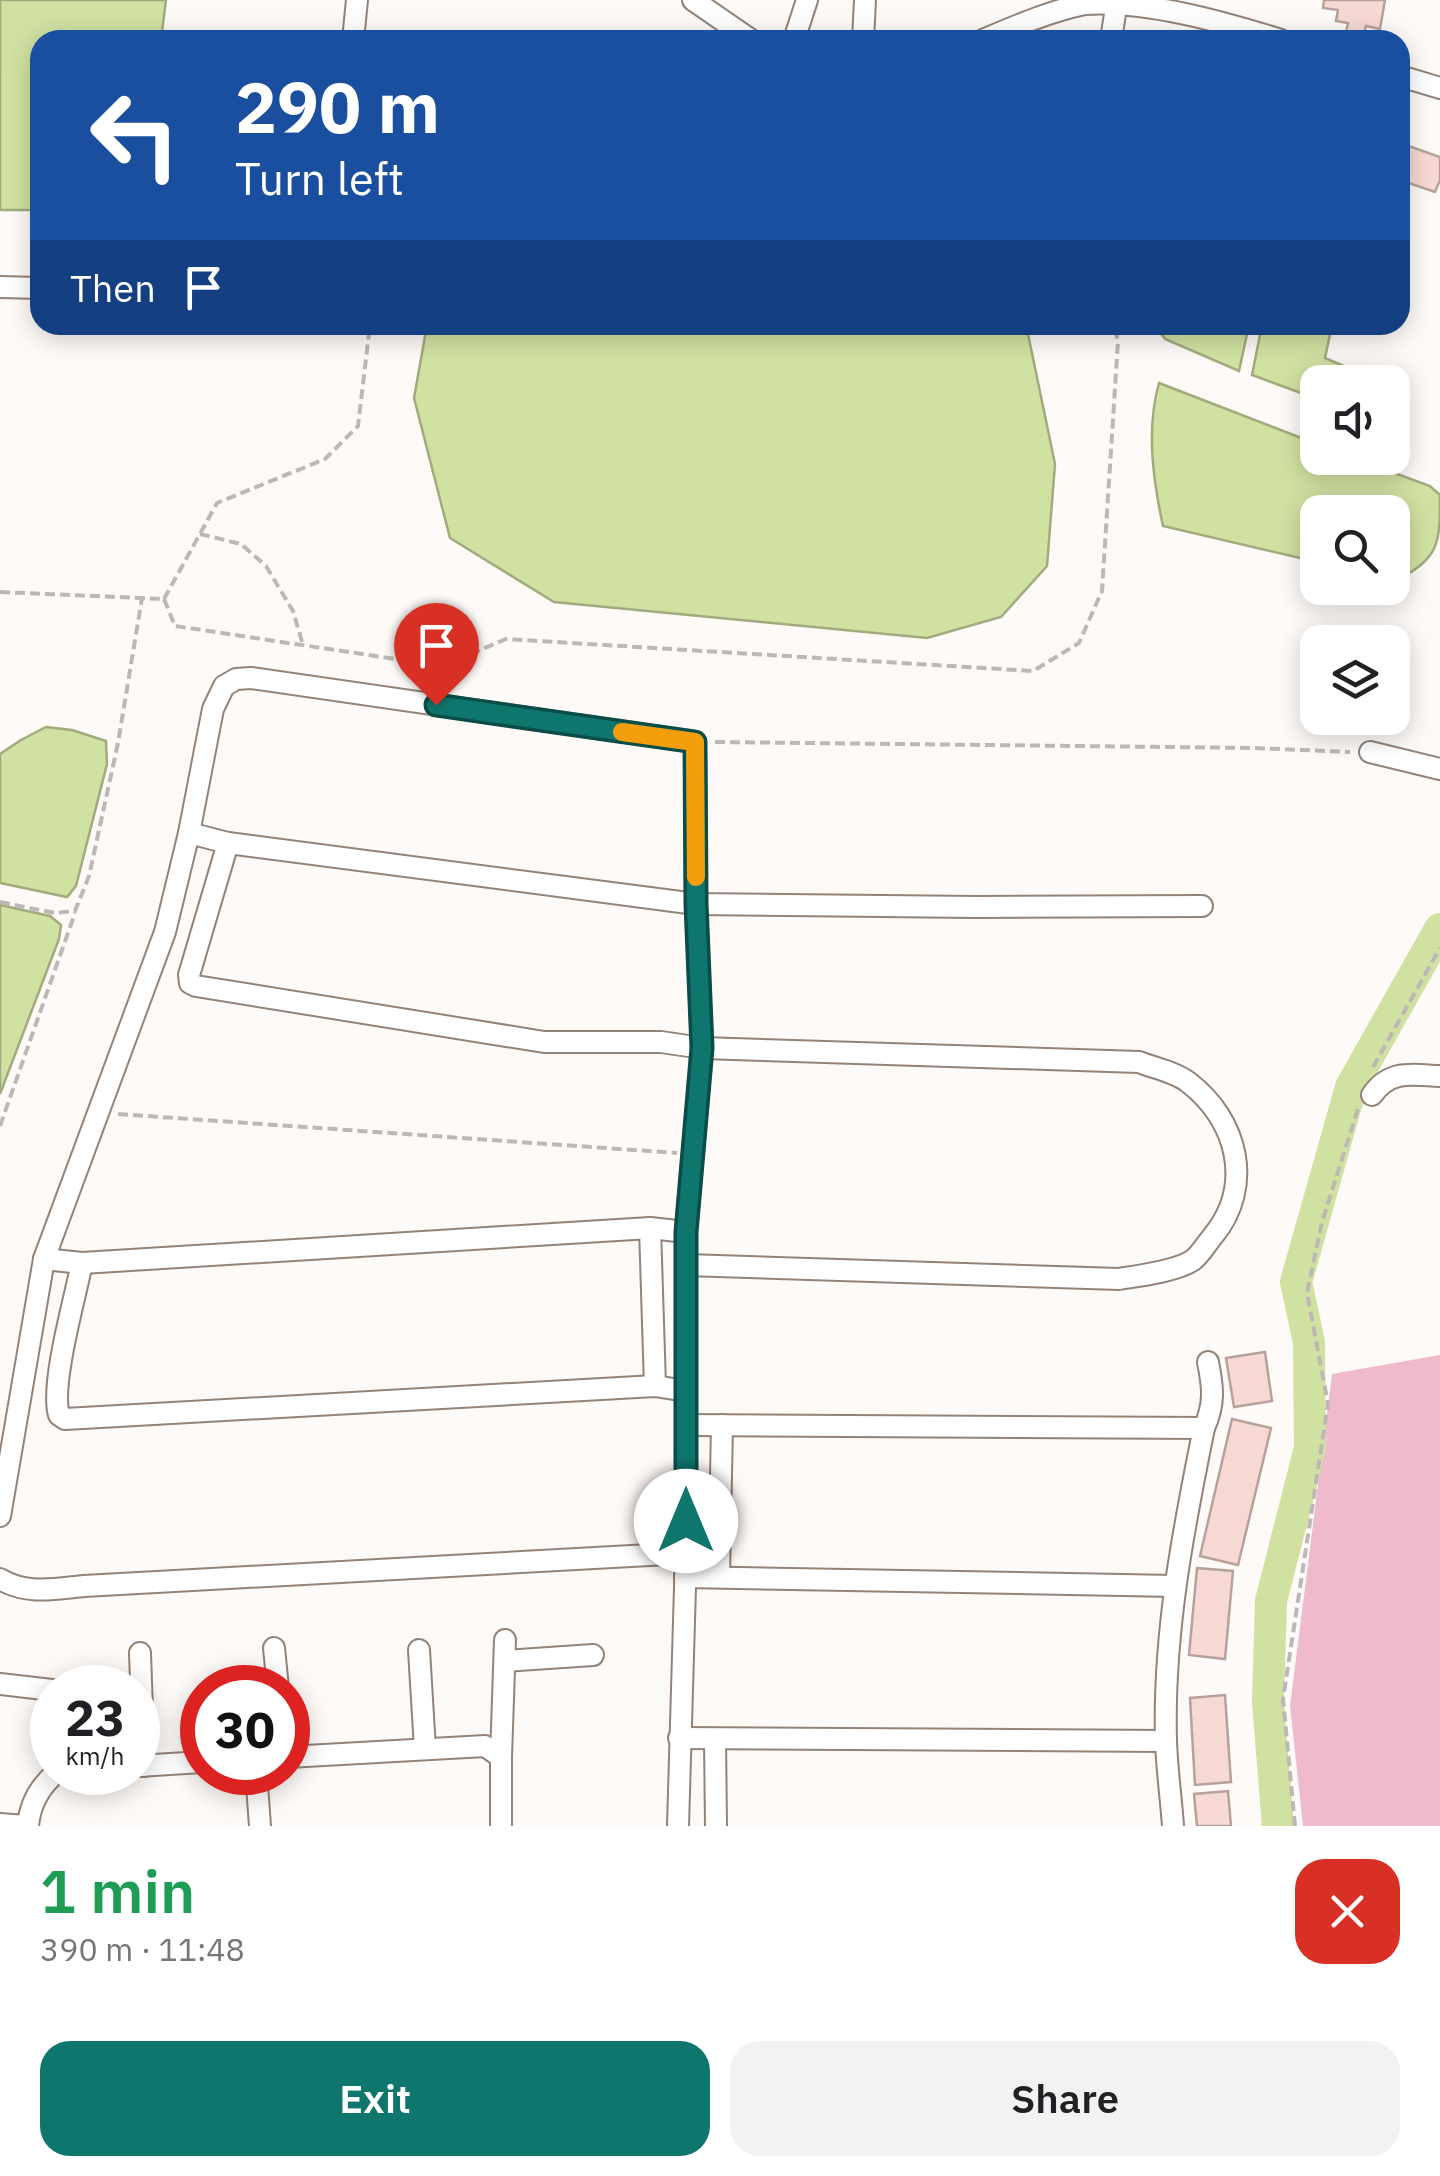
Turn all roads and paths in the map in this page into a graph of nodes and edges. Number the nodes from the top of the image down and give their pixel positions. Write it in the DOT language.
graph roads {
  1 [pos="357,0"];
  2 [pos="693,0"];
  3 [pos="808,0"];
  4 [pos="865,0"];
  5 [pos="1117,2"];
  6 [pos="354,30"];
  7 [pos="736,30"];
  8 [pos="798,30"];
  9 [pos="864,30"];
  10 [pos="1030,30"];
  11 [pos="1113,30"];
  12 [pos="1248,30"];
  13 [pos="1410,79"];
  14 [pos="1440,88"];
  15 [pos="0,287"];
  16 [pos="30,288"];
  17 [pos="369,335"];
  18 [pos="1117,335"];
  19 [pos="200,534"];
  20 [pos="0,592"];
  21 [pos="142,598"];
  22 [pos="164,599"];
  23 [pos="302,645"];
  24 [pos="695,742"];
  25 [pos="1370,752"];
  26 [pos="1440,769"];
  27 [pos="189,833"];
  28 [pos="228,843"];
  29 [pos="0,902"];
  30 [pos="696,904"];
  31 [pos="1202,906"];
  32 [pos="75,911"];
  33 [pos="1440,948"];
  34 [pos="702,1048"];
  35 [pos="1374,1066"];
  36 [pos="1440,1076"];
  37 [pos="1367,1098"];
  38 [pos="98,1113"];
  39 [pos="0,1126"];
  40 [pos="692,1154"];
  41 [pos="650,1228"];
  42 [pos="686,1232"];
  43 [pos="44,1260"];
  44 [pos="82,1263"];
  45 [pos="686,1265"];
  46 [pos="1208,1362"];
  47 [pos="655,1386"];
  48 [pos="686,1391"];
  49 [pos="686,1425"];
  50 [pos="722,1425"];
  51 [pos="1204,1428"];
  52 [pos="0,1516"];
  53 [pos="686,1553"];
  54 [pos="685,1577"];
  55 [pos="719,1577"];
  56 [pos="0,1579"];
  57 [pos="1176,1586"];
  58 [pos="274,1648"];
  59 [pos="419,1650"];
  60 [pos="140,1653"];
  61 [pos="594,1654"];
  62 [pos="140,1665"];
  63 [pos="276,1665"];
  64 [pos="0,1684"];
  65 [pos="30,1687"];
  66 [pos="679,1738"];
  67 [pos="715,1739"];
  68 [pos="1166,1741"];
  69 [pos="426,1749"];
  70 [pos="310,1757"];
  71 [pos="501,1757"];
  72 [pos="37,1795"];
  73 [pos="258,1795"];
  74 [pos="0,1824"];
  75 [pos="27,1826"];
  76 [pos="260,1826"];
  77 [pos="500,1826"];
  78 [pos="678,1826"];
  79 [pos="716,1826"];
  80 [pos="1173,1826"];
  81 [pos="1295,1826"];
  1 -- 6 [label="street"];
  2 -- 7 [label="street"];
  3 -- 8 [label="street"];
  4 -- 9 [label="street"];
  5 -- 10 [label="street"];
  5 -- 11 [label="street"];
  5 -- 12 [label="street"];
  13 -- 14 [label="street"];
  15 -- 16 [label="street"];
  17 -- 19 [label="path"];
  18 -- 23 [label="path"];
  19 -- 22 [label="path"];
  19 -- 23 [label="path"];
  20 -- 21 [label="path"];
  21 -- 22 [label="path"];
  21 -- 32 [label="path"];
  22 -- 23 [label="path"];
  24 -- 25 [label="path"];
  24 -- 27 [label="street"];
  24 -- 30 [label="street"];
  25 -- 26 [label="street"];
  27 -- 28 [label="street"];
  27 -- 38 [label="street"];
  28 -- 30 [label="street"];
  28 -- 34 [label="street"];
  29 -- 32 [label="path"];
  30 -- 31 [label="street"];
  30 -- 34 [label="street"];
  32 -- 39 [label="path"];
  33 -- 35 [label="path"];
  34 -- 40 [label="street"];
  34 -- 45 [label="street"];
  36 -- 37 [label="street"];
  37 -- 81 [label="path"];
  38 -- 40 [label="path"];
  38 -- 43 [label="street"];
  40 -- 42 [label="street"];
  41 -- 42 [label="street"];
  41 -- 44 [label="street"];
  41 -- 47 [label="street"];
  42 -- 45 [label="street"];
  43 -- 44 [label="street"];
  43 -- 52 [label="street"];
  44 -- 47 [label="street"];
  45 -- 48 [label="street"];
  46 -- 51 [label="street"];
  47 -- 48 [label="street"];
  48 -- 49 [label="street"];
  49 -- 50 [label="street"];
  49 -- 53 [label="street"];
  50 -- 51 [label="street"];
  50 -- 55 [label="street"];
  51 -- 57 [label="street"];
  53 -- 54 [label="street"];
  53 -- 56 [label="street"];
  54 -- 55 [label="street"];
  54 -- 66 [label="street"];
  55 -- 57 [label="street"];
  57 -- 68 [label="street"];
  58 -- 63 [label="street"];
  59 -- 69 [label="street"];
  60 -- 62 [label="street"];
  61 -- 71 [label="street"];
  64 -- 65 [label="street"];
  66 -- 67 [label="street"];
  66 -- 78 [label="street"];
  67 -- 68 [label="street"];
  67 -- 79 [label="street"];
  68 -- 80 [label="street"];
  69 -- 70 [label="street"];
  69 -- 71 [label="street"];
  71 -- 77 [label="street"];
  72 -- 75 [label="street"];
  73 -- 76 [label="street"];
  74 -- 75 [label="street"];
}
